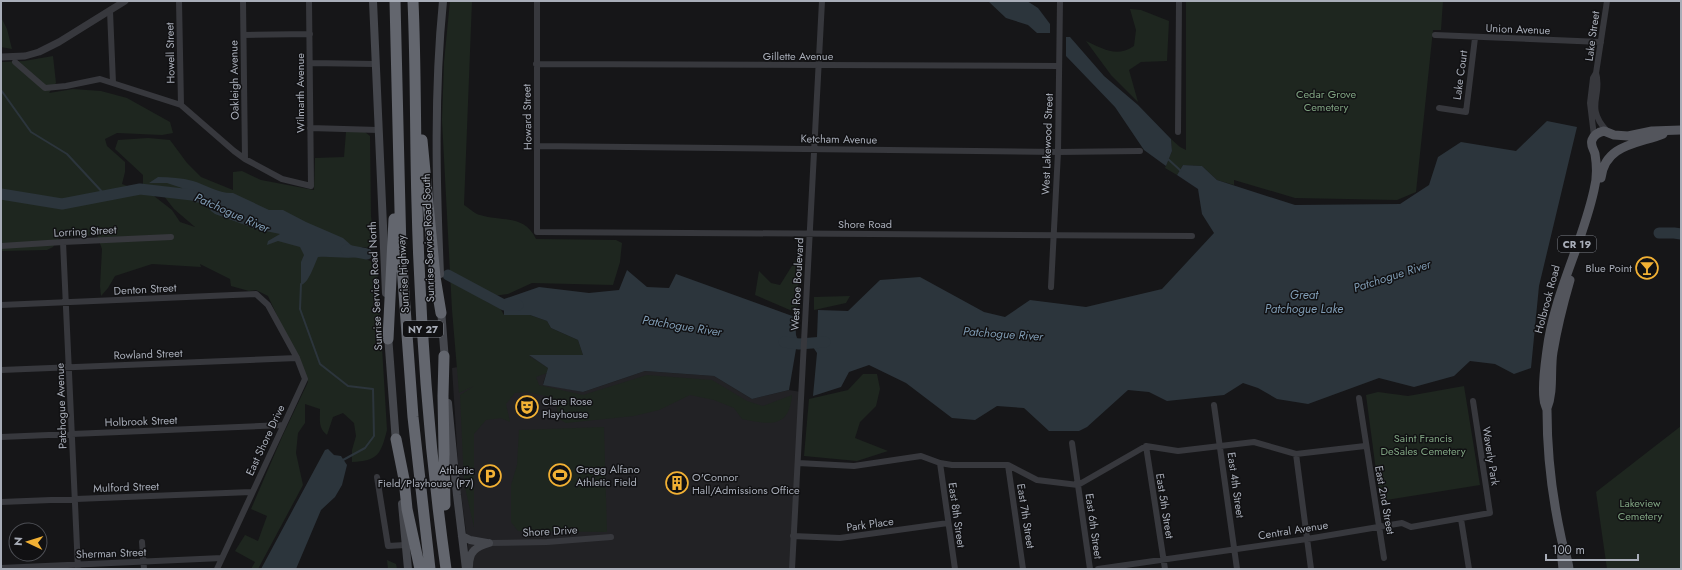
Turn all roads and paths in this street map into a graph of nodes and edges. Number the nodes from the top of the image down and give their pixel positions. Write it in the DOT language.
graph roads {
  1 [pos="125,1"];
  2 [pos="179,1"];
  3 [pos="243,1"];
  4 [pos="309,1"];
  5 [pos="373,1"];
  6 [pos="395,1"];
  7 [pos="413,1"];
  8 [pos="443,1"];
  9 [pos="537,1"];
  10 [pos="822,1"];
  11 [pos="1060,1"];
  12 [pos="1180,1"];
  13 [pos="1607,1"];
  14 [pos="110,10"];
  15 [pos="310,34"];
  16 [pos="244,35"];
  17 [pos="1435,35"];
  18 [pos="1475,38"];
  19 [pos="1601,42"];
  20 [pos="1,57"];
  21 [pos="15,62"];
  22 [pos="310,63"];
  23 [pos="375,64"];
  24 [pos="536,64"];
  25 [pos="818,66"];
  26 [pos="1059,66"];
  27 [pos="1596,73"];
  28 [pos="113,83"];
  29 [pos="415,93"];
  30 [pos="181,105"];
  31 [pos="1439,108"];
  32 [pos="310,128"];
  33 [pos="378,130"];
  34 [pos="1681,130"];
  35 [pos="1178,132"];
  36 [pos="1668,132"];
  37 [pos="1611,133"];
  38 [pos="1594,136"];
  39 [pos="400,145"];
  40 [pos="537,146"];
  41 [pos="815,149"];
  42 [pos="1617,150"];
  43 [pos="1140,151"];
  44 [pos="1058,152"];
  45 [pos="1595,153"];
  46 [pos="1609,157"];
  47 [pos="245,159"];
  48 [pos="537,232"];
  49 [pos="810,234"];
  50 [pos="1054,235"];
  51 [pos="1192,236"];
  52 [pos="171,237"];
  53 [pos="63,242"];
  54 [pos="1,246"];
  55 [pos="1051,287"];
  56 [pos="67,302"];
  57 [pos="1,305"];
  58 [pos="441,313"];
  59 [pos="277,320"];
  60 [pos="388,339"];
  61 [pos="444,356"];
  62 [pos="297,358"];
  63 [pos="69,367"];
  64 [pos="1,370"];
  65 [pos="1359,398"];
  66 [pos="1473,401"];
  67 [pos="1214,405"];
  68 [pos="1547,408"];
  69 [pos="282,425"];
  70 [pos="72,433"];
  71 [pos="1,436"];
  72 [pos="396,439"];
  73 [pos="1072,443"];
  74 [pos="1221,445"];
  75 [pos="1146,446"];
  76 [pos="1365,446"];
  77 [pos="1296,454"];
  78 [pos="798,463"];
  79 [pos="940,463"];
  80 [pos="1008,465"];
  81 [pos="377,477"];
  82 [pos="1078,485"];
  83 [pos="251,492"];
  84 [pos="75,499"];
  85 [pos="1,502"];
  86 [pos="1490,513"];
  87 [pos="1461,519"];
  88 [pos="948,523"];
  89 [pos="1379,526"];
  90 [pos="462,536"];
  91 [pos="793,536"];
  92 [pos="611,537"];
  93 [pos="1561,537"];
  94 [pos="1307,539"];
  95 [pos="142,542"];
  96 [pos="490,543"];
  97 [pos="405,546"];
  98 [pos="1235,549"];
  99 [pos="222,558"];
  100 [pos="1384,558"];
  101 [pos="1164,559"];
  102 [pos="143,562"];
  103 [pos="446,566"];
  104 [pos="78,567"];
  105 [pos="1,568"];
  106 [pos="144,569"];
  107 [pos="217,569"];
  108 [pos="408,569"];
  109 [pos="420,569"];
  110 [pos="430,569"];
  111 [pos="468,569"];
  112 [pos="792,569"];
  113 [pos="955,569"];
  114 [pos="1024,569"];
  115 [pos="1090,569"];
  116 [pos="1098,569"];
  117 [pos="1165,569"];
  118 [pos="1237,569"];
  119 [pos="1311,569"];
  120 [pos="1469,569"];
  121 [pos="1563,569"];
  122 [pos="1569,569"];
  1 -- 14 [label="street"];
  2 -- 30 [label="street, Howell Street"];
  3 -- 16 [label="street, Oakleigh Avenue"];
  4 -- 15 [label="street, Wilmarth Avenue"];
  5 -- 23 [label="main road, Sunrise Service Road North"];
  6 -- 39 [label="highway, Sunrise Highway / NY 27"];
  7 -- 29 [label="highway, Sunrise Highway / NY 27"];
  8 -- 58 [label="main road, Sunrise Service Road South"];
  9 -- 24 [label="street, Howard Street"];
  10 -- 25 [label="street, West Roe Boulevard"];
  11 -- 26 [label="street, West Lakewood Street"];
  12 -- 35 [label="street"];
  13 -- 19 [label="street, Lake Street"];
  14 -- 20 [label="street"];
  14 -- 28 [label="street"];
  15 -- 16 [label="street"];
  15 -- 22 [label="street, Wilmarth Avenue"];
  16 -- 47 [label="street, Oakleigh Avenue"];
  17 -- 18 [label="street, Union Avenue"];
  18 -- 19 [label="street, Union Avenue"];
  18 -- 31 [label="street, Lake Court"];
  19 -- 27 [label="street, Lake Street"];
  21 -- 28 [label="street"];
  22 -- 23 [label="street"];
  22 -- 32 [label="street, Wilmarth Avenue"];
  23 -- 33 [label="main road, Sunrise Service Road North"];
  24 -- 25 [label="street, Gillette Avenue"];
  24 -- 40 [label="street, Howard Street"];
  25 -- 26 [label="street, Gillette Avenue"];
  25 -- 41 [label="street, West Roe Boulevard"];
  26 -- 44 [label="street, West Lakewood Street"];
  27 -- 37 [label="street"];
  27 -- 38 [label="street"];
  28 -- 30 [label="street"];
  29 -- 58 [label="highway"];
  29 -- 103 [label="highway, Sunrise Highway / NY 27"];
  30 -- 47 [label="street"];
  32 -- 33 [label="street"];
  32 -- 47 [label="street, Wilmarth Avenue"];
  33 -- 60 [label="main road, Sunrise Service Road North"];
  34 -- 36 [label="main road, Holbrook Road / CR 19"];
  36 -- 37 [label="main road, Holbrook Road / CR 19"];
  36 -- 42 [label="main road, Holbrook Road / CR 19"];
  37 -- 38 [label="main road, Holbrook Road / CR 19"];
  37 -- 42 [label="main road"];
  38 -- 45 [label="main road, Holbrook Road / CR 19"];
  39 -- 60 [label="highway"];
  39 -- 110 [label="highway, Sunrise Highway / NY 27"];
  40 -- 41 [label="street, Ketcham Avenue"];
  40 -- 48 [label="street, Howard Street"];
  41 -- 44 [label="street, Ketcham Avenue"];
  41 -- 49 [label="street, West Roe Boulevard"];
  42 -- 46 [label="main road, Holbrook Road / CR 19"];
  43 -- 44 [label="street, Ketcham Avenue"];
  44 -- 50 [label="street, West Lakewood Street"];
  45 -- 46 [label="main road"];
  45 -- 68 [label="main road, Holbrook Road / CR 19"];
  46 -- 68 [label="main road, Holbrook Road / CR 19"];
  48 -- 49 [label="street, Shore Road"];
  49 -- 50 [label="street, Shore Road"];
  49 -- 78 [label="street, West Roe Boulevard"];
  50 -- 51 [label="street, Shore Road"];
  50 -- 55 [label="street, West Lakewood Street"];
  52 -- 53 [label="street, Lorring Street"];
  53 -- 54 [label="street, Lorring Street"];
  53 -- 56 [label="street, Patchogue Avenue"];
  56 -- 57 [label="street, Denton Street"];
  56 -- 59 [label="street, Denton Street"];
  56 -- 63 [label="street, Patchogue Avenue"];
  58 -- 61 [label="main road, Sunrise Service Road South"];
  59 -- 62 [label="street, East Shore Drive"];
  60 -- 72 [label="main road, Sunrise Service Road North"];
  61 -- 90 [label="main road, Sunrise Service Road South"];
  61 -- 103 [label="highway"];
  62 -- 63 [label="street, Rowland Street"];
  62 -- 69 [label="street, East Shore Drive"];
  63 -- 64 [label="street, Rowland Street"];
  63 -- 70 [label="street, Patchogue Avenue"];
  65 -- 76 [label="street, East 2nd Street"];
  66 -- 86 [label="street, Waverly Park"];
  67 -- 74 [label="street, East 4th Street"];
  68 -- 93 [label="main road, Holbrook Road / CR 19"];
  69 -- 70 [label="street, Holbrook Street"];
  69 -- 83 [label="street, East Shore Drive"];
  70 -- 71 [label="street, Holbrook Street"];
  70 -- 84 [label="street, Patchogue Avenue"];
  72 -- 97 [label="main road, Sunrise Service Road North"];
  72 -- 109 [label="highway"];
  73 -- 82 [label="street"];
  74 -- 75 [label="street"];
  74 -- 77 [label="street"];
  74 -- 98 [label="street, East 4th Street"];
  75 -- 82 [label="street"];
  75 -- 101 [label="street, East 5th Street"];
  76 -- 77 [label="street"];
  76 -- 89 [label="street, East 2nd Street"];
  77 -- 94 [label="street"];
  78 -- 79 [label="street"];
  78 -- 91 [label="street, West Roe Boulevard"];
  79 -- 80 [label="street"];
  79 -- 88 [label="street, East 8th Street"];
  80 -- 82 [label="street"];
  80 -- 114 [label="street, East 7th Street"];
  81 -- 97 [label="street"];
  82 -- 115 [label="street, East 6th Street"];
  83 -- 84 [label="street, Mulford Street"];
  83 -- 99 [label="street, East Shore Drive"];
  84 -- 85 [label="street, Mulford Street"];
  84 -- 104 [label="street, Patchogue Avenue"];
  86 -- 87 [label="street, Central Avenue"];
  87 -- 89 [label="street, Central Avenue"];
  87 -- 120 [label="street"];
  88 -- 91 [label="street, Park Place"];
  88 -- 113 [label="street, East 8th Street"];
  89 -- 94 [label="street, Central Avenue"];
  89 -- 100 [label="street, East 2nd Street"];
  90 -- 96 [label="main road"];
  90 -- 111 [label="main road, Sunrise Service Road South"];
  91 -- 112 [label="street, West Roe Boulevard"];
  92 -- 96 [label="street, Shore Drive"];
  93 -- 121 [label="main road, Holbrook Road / CR 19"];
  93 -- 122 [label="main road, Holbrook Road / CR 19"];
  94 -- 98 [label="street, Central Avenue"];
  94 -- 119 [label="street"];
  95 -- 102 [label="street"];
  96 -- 111 [label="main road"];
  97 -- 108 [label="main road, Sunrise Service Road North"];
  98 -- 101 [label="street, Central Avenue"];
  98 -- 118 [label="street, East 4th Street"];
  99 -- 102 [label="street, Sherman Street"];
  99 -- 107 [label="street, East Shore Drive"];
  101 -- 116 [label="street, Central Avenue"];
  101 -- 117 [label="street, East 5th Street"];
  102 -- 104 [label="street, Sherman Street"];
  102 -- 106 [label="street"];
  104 -- 105 [label="street, Sherman Street"];
}
